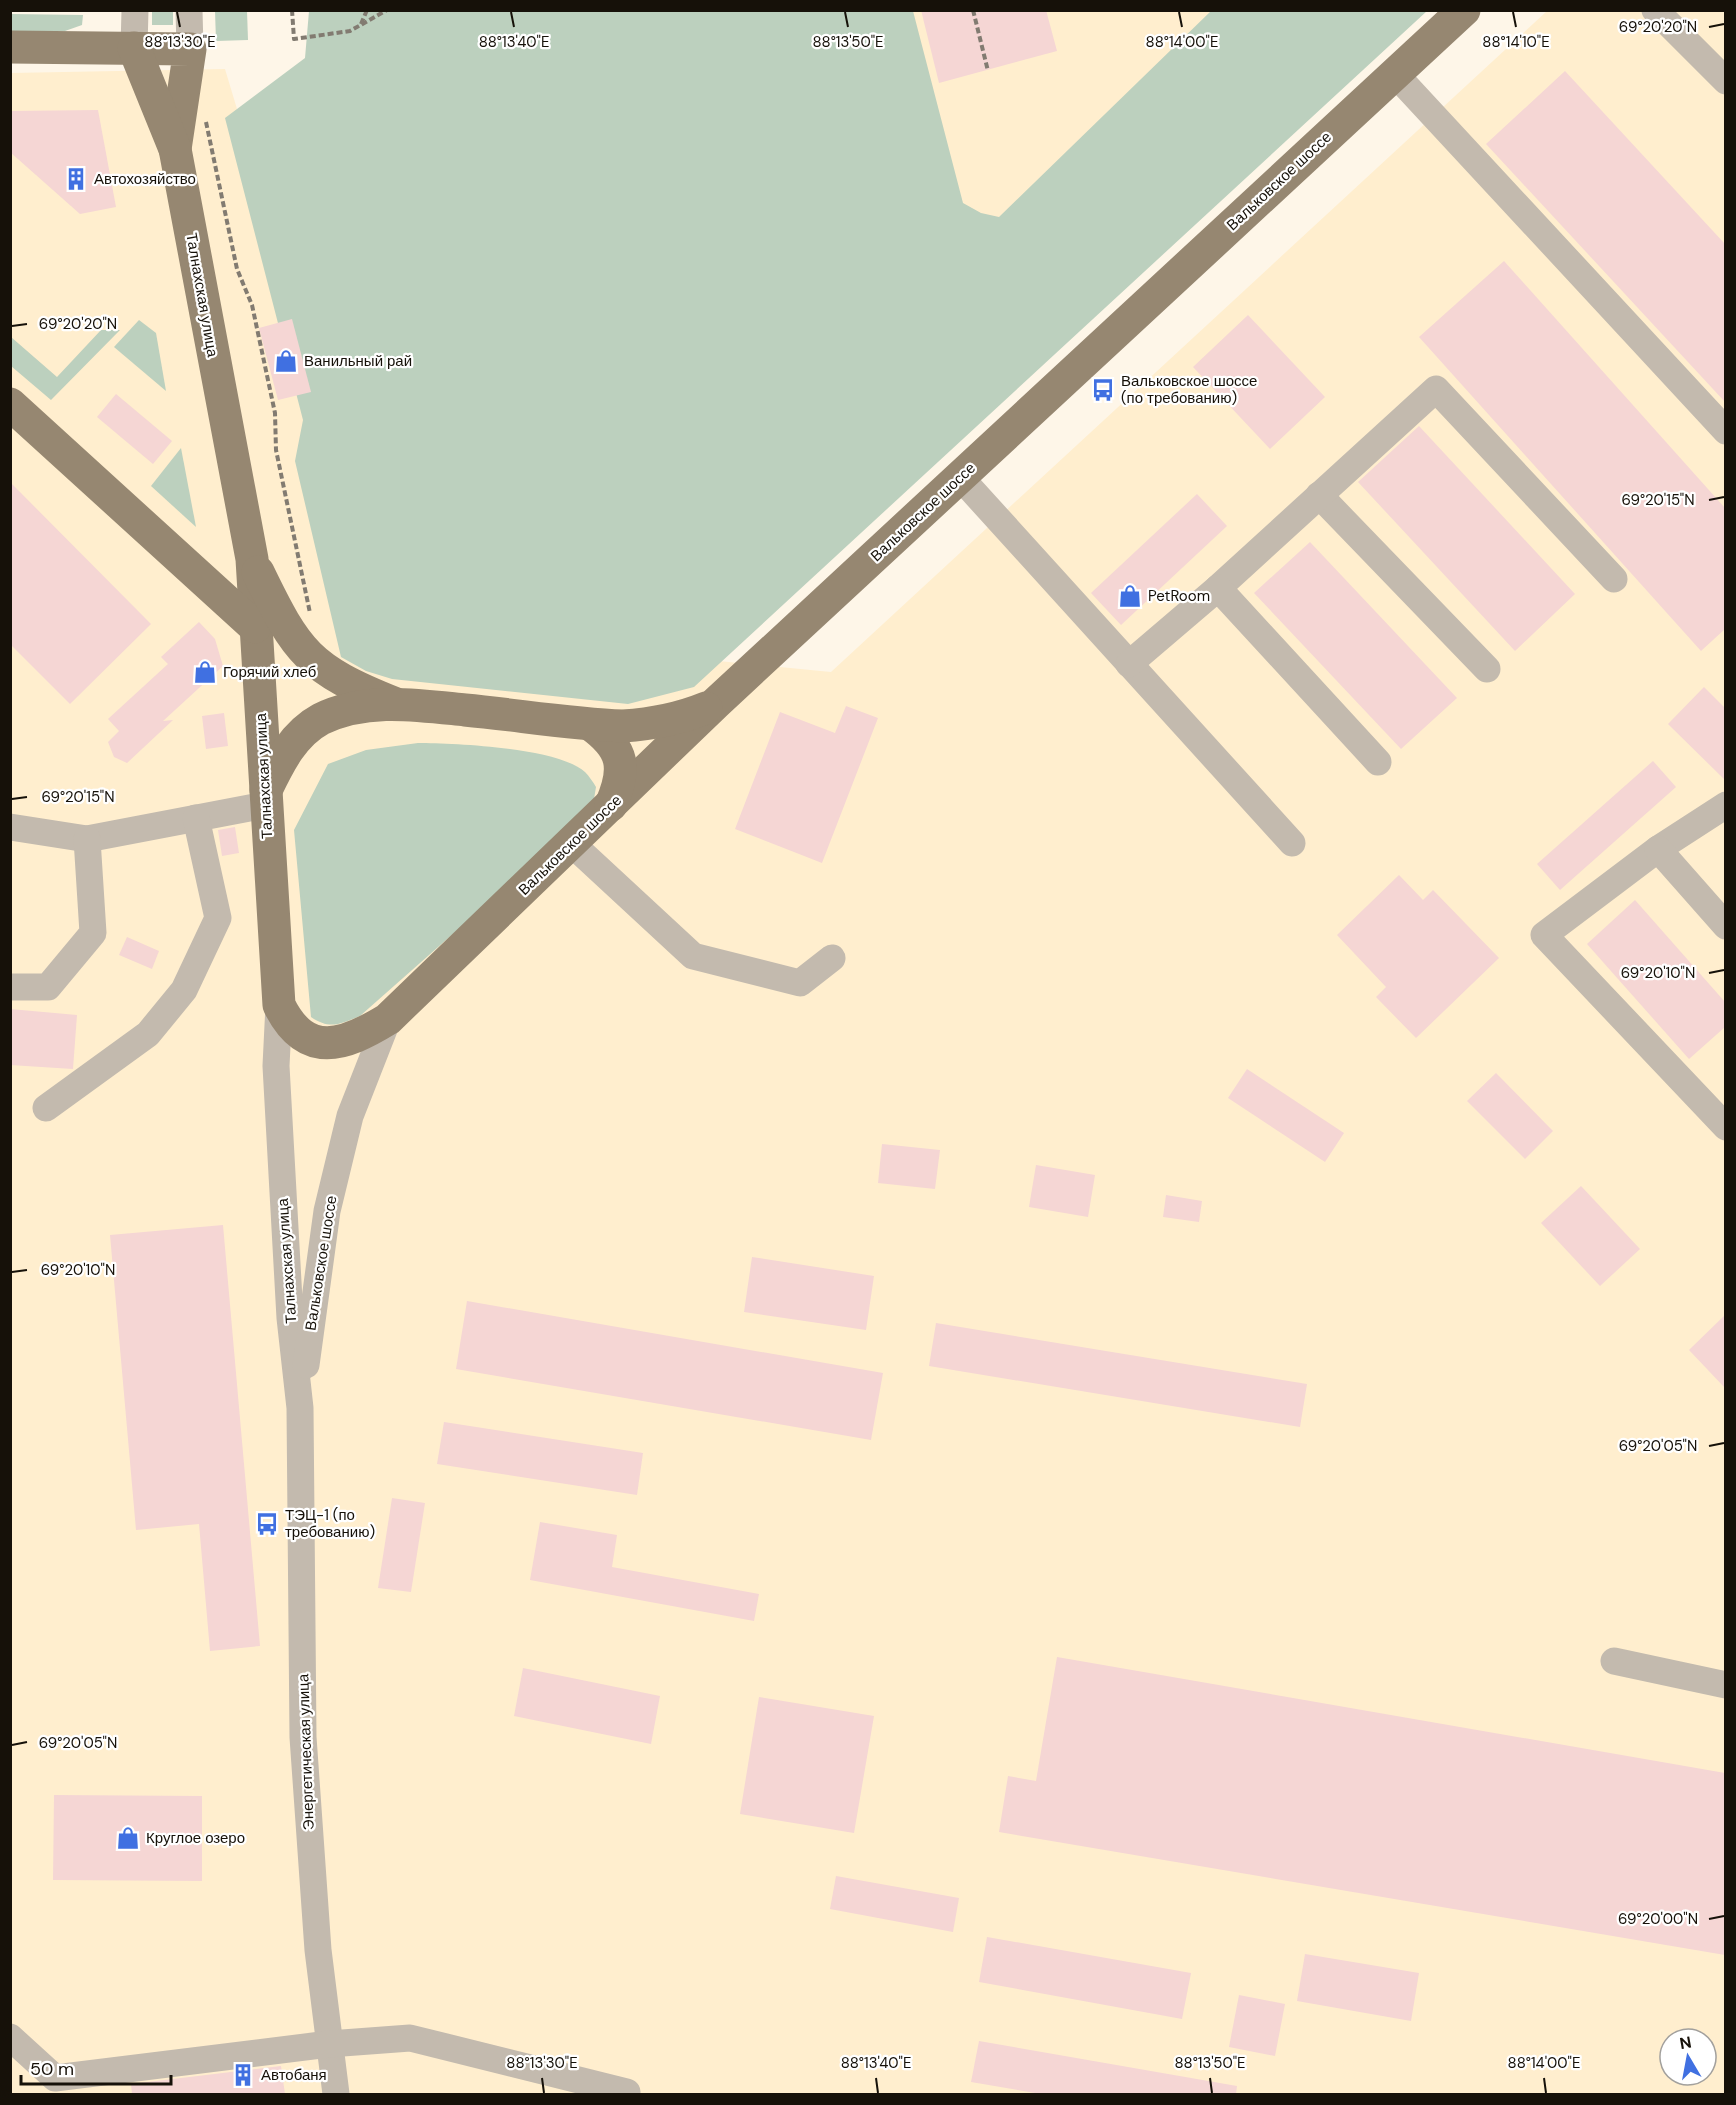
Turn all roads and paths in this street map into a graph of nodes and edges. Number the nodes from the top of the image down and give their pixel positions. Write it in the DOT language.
graph roads {
  1 [pos="135,10"];
  2 [pos="189,10"];
  3 [pos="292,10"];
  4 [pos="367,10"];
  5 [pos="387,10"];
  6 [pos="973,10"];
  7 [pos="1464,10"];
  8 [pos="1655,10"];
  9 [pos="361,24"];
  10 [pos="10,47"];
  11 [pos="134,48"];
  12 [pos="190,49"];
  13 [pos="988,71"];
  14 [pos="1395,74"];
  15 [pos="1725,81"];
  16 [pos="207,110"];
  17 [pos="175,149"];
  18 [pos="10,404"];
  19 [pos="1725,431"];
  20 [pos="960,477"];
  21 [pos="1320,495"];
  22 [pos="252,560"];
  23 [pos="1614,579"];
  24 [pos="1218,588"];
  25 [pos="312,620"];
  26 [pos="255,627"];
  27 [pos="1129,663"];
  28 [pos="1487,669"];
  29 [pos="394,703"];
  30 [pos="716,703"];
  31 [pos="603,735"];
  32 [pos="1378,762"];
  33 [pos="265,798"];
  34 [pos="611,805"];
  35 [pos="1725,805"];
  36 [pos="196,818"];
  37 [pos="10,827"];
  38 [pos="87,838"];
  39 [pos="1292,843"];
  40 [pos="572,844"];
  41 [pos="1658,849"];
  42 [pos="1725,926"];
  43 [pos="832,958"];
  44 [pos="10,987"];
  45 [pos="277,1019"];
  46 [pos="388,1019"];
  47 [pos="46,1107"];
  48 [pos="1725,1127"];
  49 [pos="300,1408"];
  50 [pos="1614,1661"];
  51 [pos="1725,1685"];
  52 [pos="10,2037"];
  53 [pos="329,2044"];
  54 [pos="46,2086"];
  55 [pos="336,2094"];
  56 [pos="626,2094"];
  1 -- 11 [label="street, Талнахская улица"];
  2 -- 12 [label="street, Талнахская улица"];
  3 -- 9 [label="path"];
  4 -- 9 [label="path"];
  5 -- 9 [label="path"];
  6 -- 13 [label="path"];
  7 -- 14 [label="main road, Вальковское шоссе"];
  8 -- 15 [label="street"];
  10 -- 11 [label="main road"];
  11 -- 12 [label="main road"];
  11 -- 17 [label="main road, Талнахская улица"];
  12 -- 17 [label="main road, Талнахская улица"];
  14 -- 19 [label="street"];
  14 -- 20 [label="main road, Вальковское шоссе"];
  16 -- 25 [label="path"];
  17 -- 22 [label="main road, Талнахская улица"];
  18 -- 26 [label="main road"];
  20 -- 27 [label="street"];
  20 -- 30 [label="main road, Вальковское шоссе"];
  21 -- 23 [label="street"];
  21 -- 24 [label="street"];
  21 -- 28 [label="street"];
  22 -- 26 [label="main road, Талнахская улица"];
  22 -- 29 [label="main road"];
  24 -- 27 [label="street"];
  24 -- 32 [label="street"];
  26 -- 33 [label="main road, Талнахская улица"];
  27 -- 39 [label="street"];
  29 -- 31 [label="main road"];
  29 -- 33 [label="main road"];
  30 -- 31 [label="main road"];
  30 -- 34 [label="main road, Вальковское шоссе"];
  31 -- 34 [label="main road"];
  33 -- 36 [label="street"];
  33 -- 45 [label="main road, Талнахская улица"];
  34 -- 40 [label="main road, Вальковское шоссе"];
  35 -- 41 [label="street"];
  36 -- 38 [label="street"];
  36 -- 47 [label="street"];
  37 -- 38 [label="street"];
  38 -- 44 [label="street"];
  40 -- 43 [label="street"];
  40 -- 46 [label="main road, Вальковское шоссе"];
  41 -- 42 [label="street"];
  41 -- 48 [label="street"];
  45 -- 46 [label="main road, Вальковское шоссе"];
  45 -- 49 [label="street, Талнахская улица"];
  46 -- 49 [label="street, Вальковское шоссе"];
  49 -- 53 [label="street, Энергетическая улица"];
  50 -- 51 [label="street"];
  52 -- 54 [label="street"];
  53 -- 54 [label="street"];
  53 -- 55 [label="street, Энергетическая улица"];
  53 -- 56 [label="street"];
}
